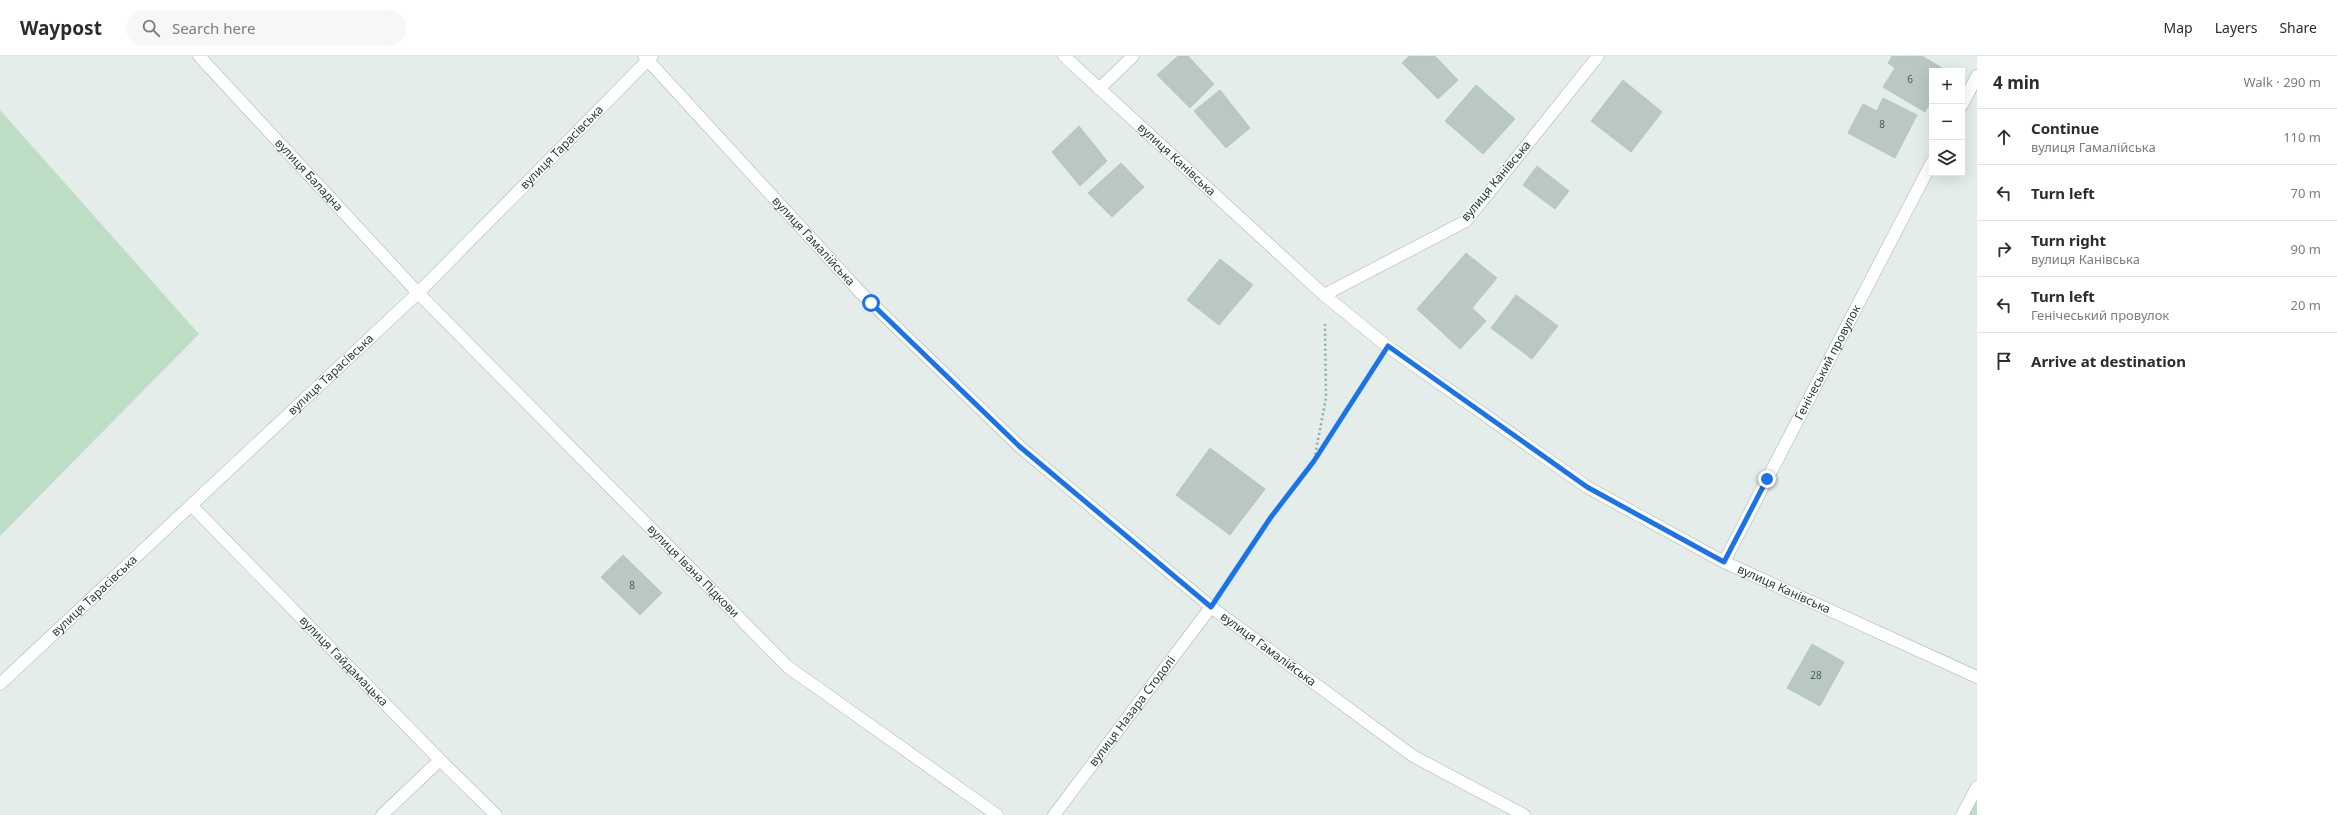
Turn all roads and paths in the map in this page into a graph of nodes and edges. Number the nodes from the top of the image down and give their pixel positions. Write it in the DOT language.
graph roads {
  1 [pos="199,56"];
  2 [pos="1064,56"];
  3 [pos="1133,56"];
  4 [pos="1598,56"];
  5 [pos="648,57"];
  6 [pos="1977,76"];
  7 [pos="1099,89"];
  8 [pos="1963,104"];
  9 [pos="1929,168"];
  10 [pos="418,293"];
  11 [pos="1324,295"];
  12 [pos="1388,346"];
  13 [pos="1314,461"];
  14 [pos="192,506"];
  15 [pos="1724,562"];
  16 [pos="1211,607"];
  17 [pos="1977,677"];
  18 [pos="0,684"];
  19 [pos="440,760"];
  20 [pos="1977,787"];
  21 [pos="382,815"];
  22 [pos="496,815"];
  23 [pos="997,815"];
  24 [pos="1054,815"];
  25 [pos="1524,815"];
  26 [pos="1962,815"];
  1 -- 10 [label="street, вулиця Баладна"];
  2 -- 7 [label="street, вулиця Канівська"];
  3 -- 7 [label="street"];
  4 -- 11 [label="street, вулиця Канівська"];
  5 -- 10 [label="street, вулиця Тарасівська"];
  5 -- 16 [label="street, вулиця Гамалійська"];
  6 -- 8 [label="street"];
  7 -- 11 [label="street, вулиця Канівська"];
  9 -- 15 [label="street, Генічеський провулок"];
  10 -- 14 [label="street, вулиця Тарасівська"];
  10 -- 23 [label="street, вулиця Івана Підкови"];
  11 -- 12 [label="street, вулиця Канівська"];
  11 -- 13 [label="path"];
  12 -- 13 [label="path"];
  12 -- 15 [label="street, вулиця Канівська"];
  13 -- 16 [label="path"];
  14 -- 18 [label="street, вулиця Тарасівська"];
  14 -- 19 [label="street, вулиця Гайдамацька"];
  15 -- 17 [label="street, вулиця Канівська"];
  16 -- 24 [label="street, вулиця Назара Стодолі"];
  16 -- 25 [label="street, вулиця Гамалійська"];
  19 -- 21 [label="street"];
  19 -- 22 [label="street, вулиця Гайдамацька"];
  20 -- 26 [label="street"];
}
